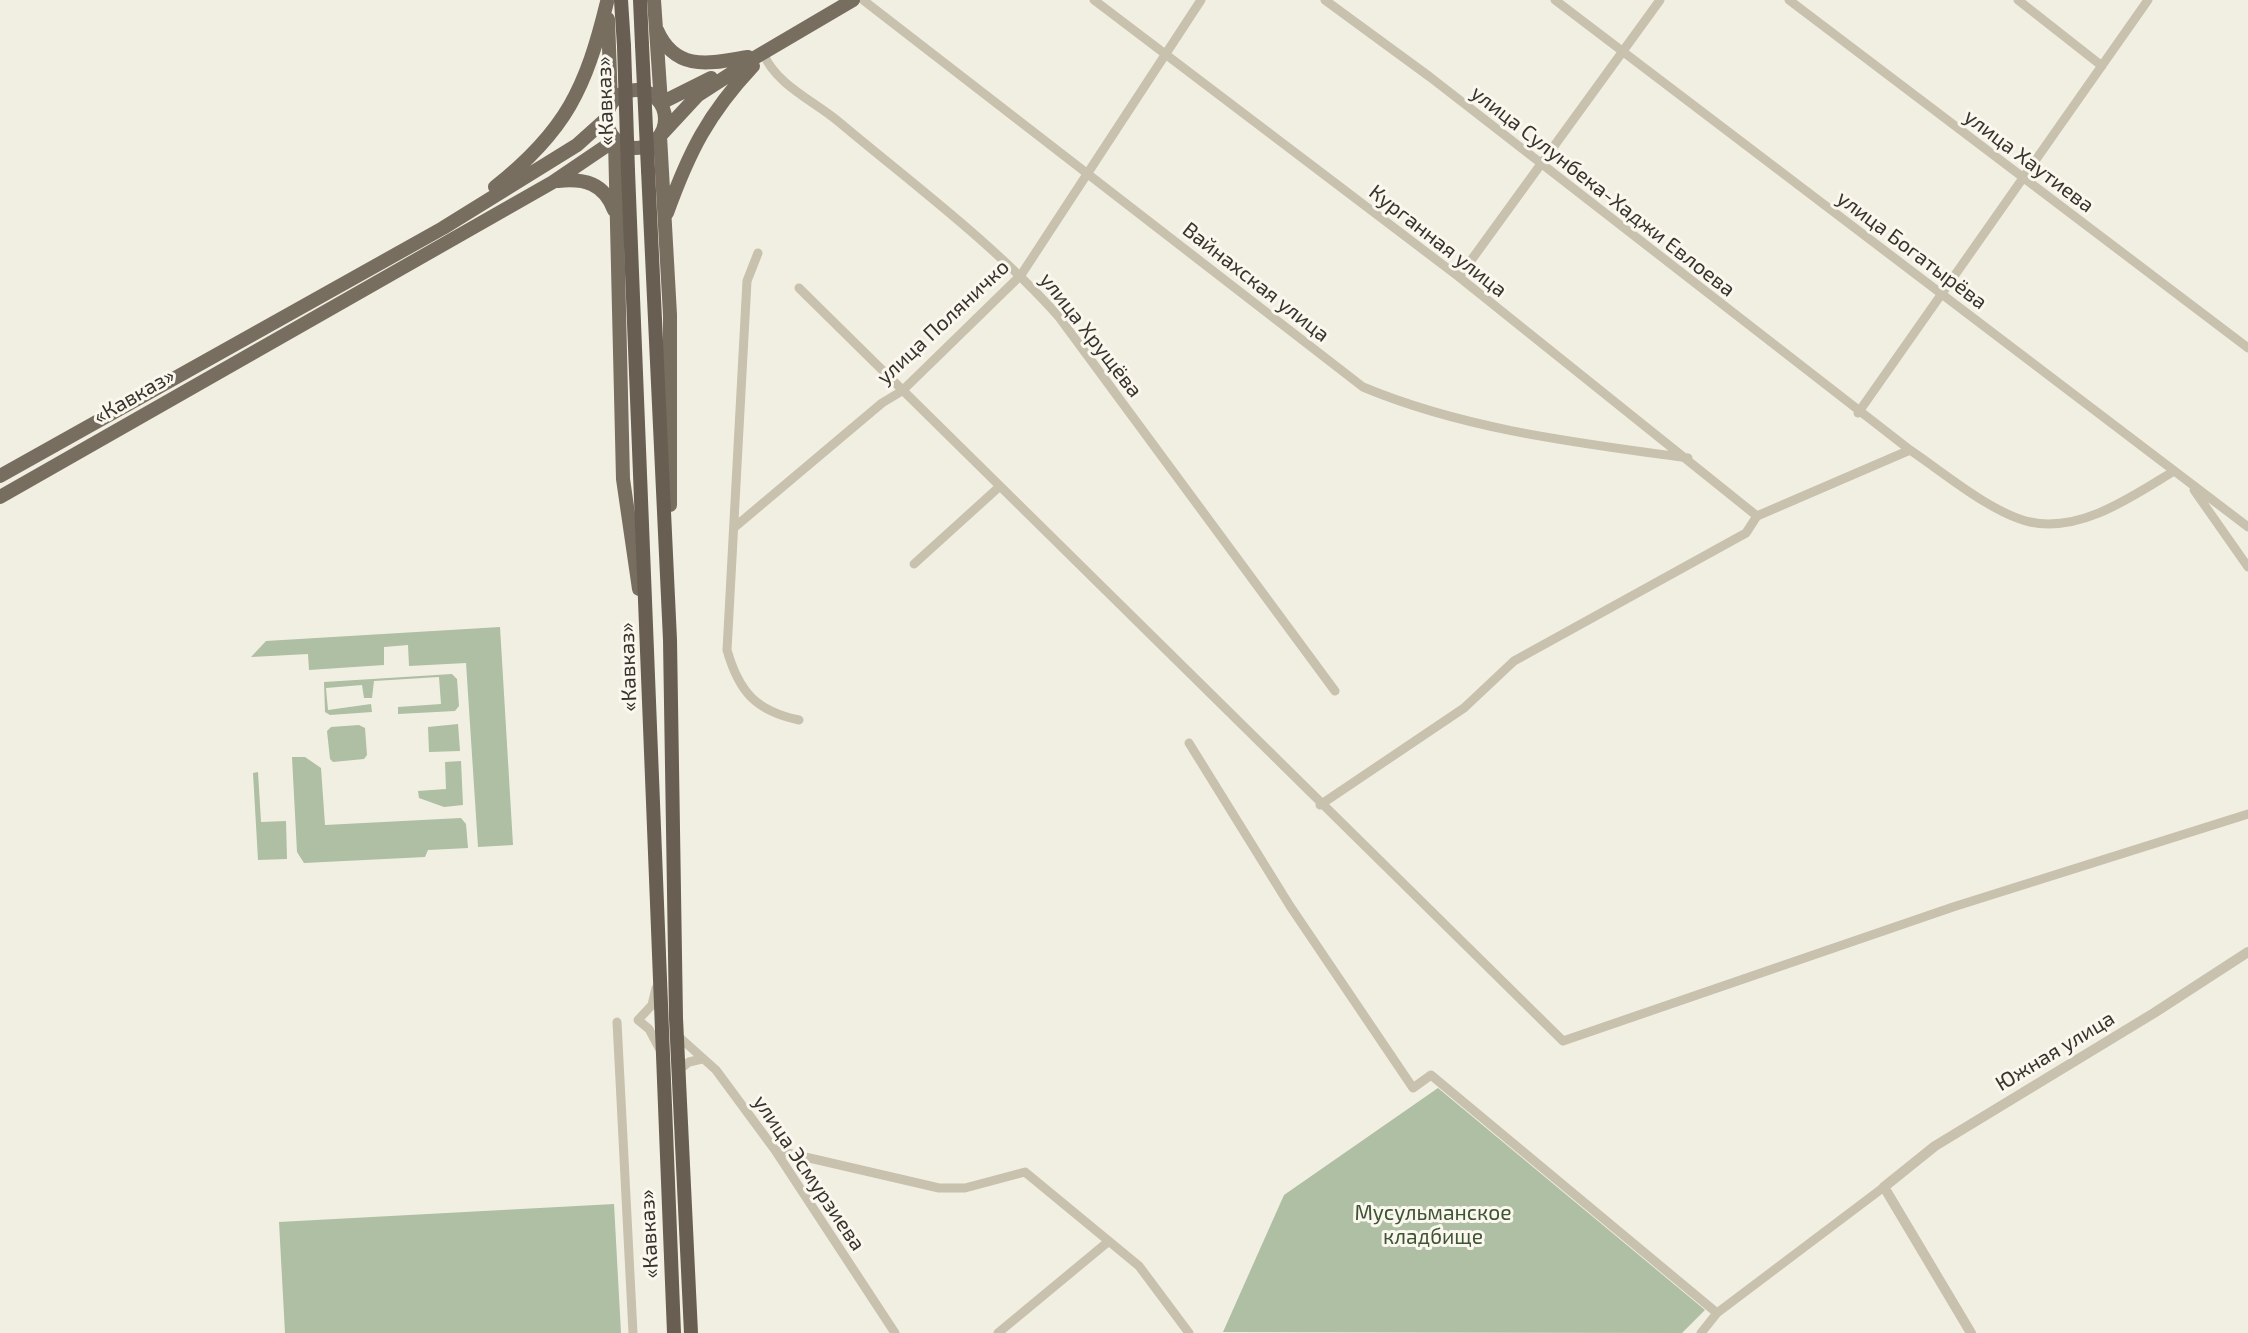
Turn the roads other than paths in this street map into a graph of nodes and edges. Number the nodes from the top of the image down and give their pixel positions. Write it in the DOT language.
graph roads {
  1 [pos="640,0"];
  2 [pos="654,0"];
  3 [pos="853,0"];
  4 [pos="863,0"];
  5 [pos="1094,0"];
  6 [pos="1201,0"];
  7 [pos="1325,0"];
  8 [pos="1555,0"];
  9 [pos="1660,0"];
  10 [pos="1789,0"];
  11 [pos="2018,0"];
  12 [pos="2148,0"];
  13 [pos="612,1"];
  14 [pos="656,27"];
  15 [pos="1624,52"];
  16 [pos="764,55"];
  17 [pos="1166,55"];
  18 [pos="746,64"];
  19 [pos="2102,66"];
  20 [pos="611,103"];
  21 [pos="661,103"];
  22 [pos="606,119"];
  23 [pos="660,136"];
  24 [pos="615,140"];
  25 [pos="1542,165"];
  26 [pos="1087,172"];
  27 [pos="2022,178"];
  28 [pos="553,182"];
  29 [pos="617,218"];
  30 [pos="664,221"];
  31 [pos="443,228"];
  32 [pos="758,253"];
  33 [pos="1021,275"];
  34 [pos="1459,278"];
  35 [pos="799,288"];
  36 [pos="1940,292"];
  37 [pos="2248,348"];
  38 [pos="902,391"];
  39 [pos="1858,412"];
  40 [pos="1910,450"];
  41 [pos="1688,458"];
  42 [pos="2174,471"];
  43 [pos="0,476"];
  44 [pos="2189,482"];
  45 [pos="999,487"];
  46 [pos="0,496"];
  47 [pos="1757,516"];
  48 [pos="736,526"];
  49 [pos="2248,527"];
  50 [pos="914,564"];
  51 [pos="2248,567"];
  52 [pos="670,640"];
  53 [pos="649,654"];
  54 [pos="1335,691"];
  55 [pos="799,720"];
  56 [pos="1189,743"];
  57 [pos="1320,805"];
  58 [pos="2248,814"];
  59 [pos="2248,951"];
  60 [pos="659,979"];
  61 [pos="617,1022"];
  62 [pos="677,1035"];
  63 [pos="661,1056"];
  64 [pos="702,1059"];
  65 [pos="679,1070"];
  66 [pos="775,1150"];
  67 [pos="1884,1187"];
  68 [pos="1109,1241"];
  69 [pos="1717,1313"];
  70 [pos="633,1333"];
  71 [pos="674,1333"];
  72 [pos="691,1333"];
  73 [pos="895,1333"];
  74 [pos="998,1333"];
  75 [pos="1189,1333"];
  76 [pos="1701,1333"];
  77 [pos="1971,1333"];
  1 -- 52 [label="highway, «Кавказ», bridge"];
  2 -- 14 [label="main road"];
  3 -- 16 [label="main road"];
  4 -- 26 [label="street, Вайнахская улица"];
  5 -- 17 [label="street, Курганная улица"];
  6 -- 17 [label="street, улица Поляничко"];
  7 -- 25 [label="street, улица Сулунбека-Хаджи Евлоева"];
  8 -- 15 [label="street, улица Богатырёва"];
  9 -- 15 [label="street"];
  10 -- 27 [label="street, улица Хаутиева"];
  11 -- 19 [label="street"];
  12 -- 19 [label="street"];
  13 -- 20 [label="main road"];
  13 -- 31 [label="main road"];
  13 -- 53 [label="highway, «Кавказ», bridge"];
  14 -- 16 [label="main road"];
  14 -- 21 [label="main road"];
  15 -- 25 [label="street"];
  15 -- 36 [label="street, улица Богатырёва"];
  16 -- 18 [label="main road"];
  16 -- 30 [label="main road"];
  16 -- 33 [label="street, улица Хрущёва"];
  17 -- 26 [label="street, улица Поляничко"];
  17 -- 34 [label="street, Курганная улица"];
  18 -- 21 [label="main road"];
  18 -- 23 [label="main road"];
  19 -- 27 [label="street"];
  20 -- 21 [label="main road"];
  20 -- 22 [label="main road"];
  21 -- 23 [label="main road"];
  22 -- 24 [label="main road"];
  22 -- 31 [label="main road, «Кавказ»"];
  23 -- 24 [label="main road"];
  23 -- 30 [label="main road"];
  24 -- 28 [label="main road, «Кавказ»"];
  24 -- 29 [label="main road"];
  25 -- 34 [label="street"];
  25 -- 39 [label="street, улица Сулунбека-Хаджи Евлоева"];
  26 -- 33 [label="street, улица Поляничко"];
  26 -- 41 [label="street, Вайнахская улица"];
  27 -- 36 [label="street"];
  27 -- 37 [label="street, улица Хаутиева"];
  28 -- 29 [label="main road"];
  28 -- 46 [label="main road, «Кавказ»"];
  29 -- 53 [label="main road"];
  30 -- 52 [label="main road"];
  31 -- 43 [label="main road, «Кавказ»"];
  32 -- 48 [label="street"];
  33 -- 38 [label="street, улица Поляничко"];
  33 -- 54 [label="street, улица Хрущёва"];
  34 -- 41 [label="street, Курганная улица"];
  35 -- 38 [label="street"];
  36 -- 39 [label="street"];
  36 -- 42 [label="street, улица Богатырёва"];
  38 -- 45 [label="street"];
  38 -- 48 [label="street, улица Поляничко"];
  39 -- 40 [label="street, улица Сулунбека-Хаджи Евлоева"];
  40 -- 42 [label="street, улица Сулунбека-Хаджи Евлоева"];
  40 -- 47 [label="street"];
  41 -- 47 [label="street, Курганная улица"];
  42 -- 44 [label="street, улица Богатырёва"];
  44 -- 49 [label="street, улица Богатырёва"];
  44 -- 51 [label="street"];
  45 -- 50 [label="street"];
  45 -- 57 [label="street"];
  47 -- 57 [label="street"];
  48 -- 55 [label="street"];
  52 -- 62 [label="highway, «Кавказ»"];
  53 -- 60 [label="highway, «Кавказ»"];
  56 -- 69 [label="street"];
  57 -- 58 [label="street"];
  59 -- 67 [label="street, Южная улица"];
  60 -- 63 [label="highway, «Кавказ»"];
  60 -- 63 [label="street"];
  61 -- 70 [label="street"];
  62 -- 64 [label="street, улица Эсмурзиева"];
  62 -- 65 [label="highway, «Кавказ»"];
  63 -- 71 [label="highway, «Кавказ»"];
  64 -- 65 [label="street"];
  64 -- 66 [label="street, улица Эсмурзиева"];
  65 -- 72 [label="highway, «Кавказ»"];
  66 -- 68 [label="street"];
  66 -- 73 [label="street, улица Эсмурзиева"];
  67 -- 69 [label="street"];
  67 -- 77 [label="street"];
  68 -- 74 [label="street"];
  68 -- 75 [label="street"];
  69 -- 76 [label="street"];
}
